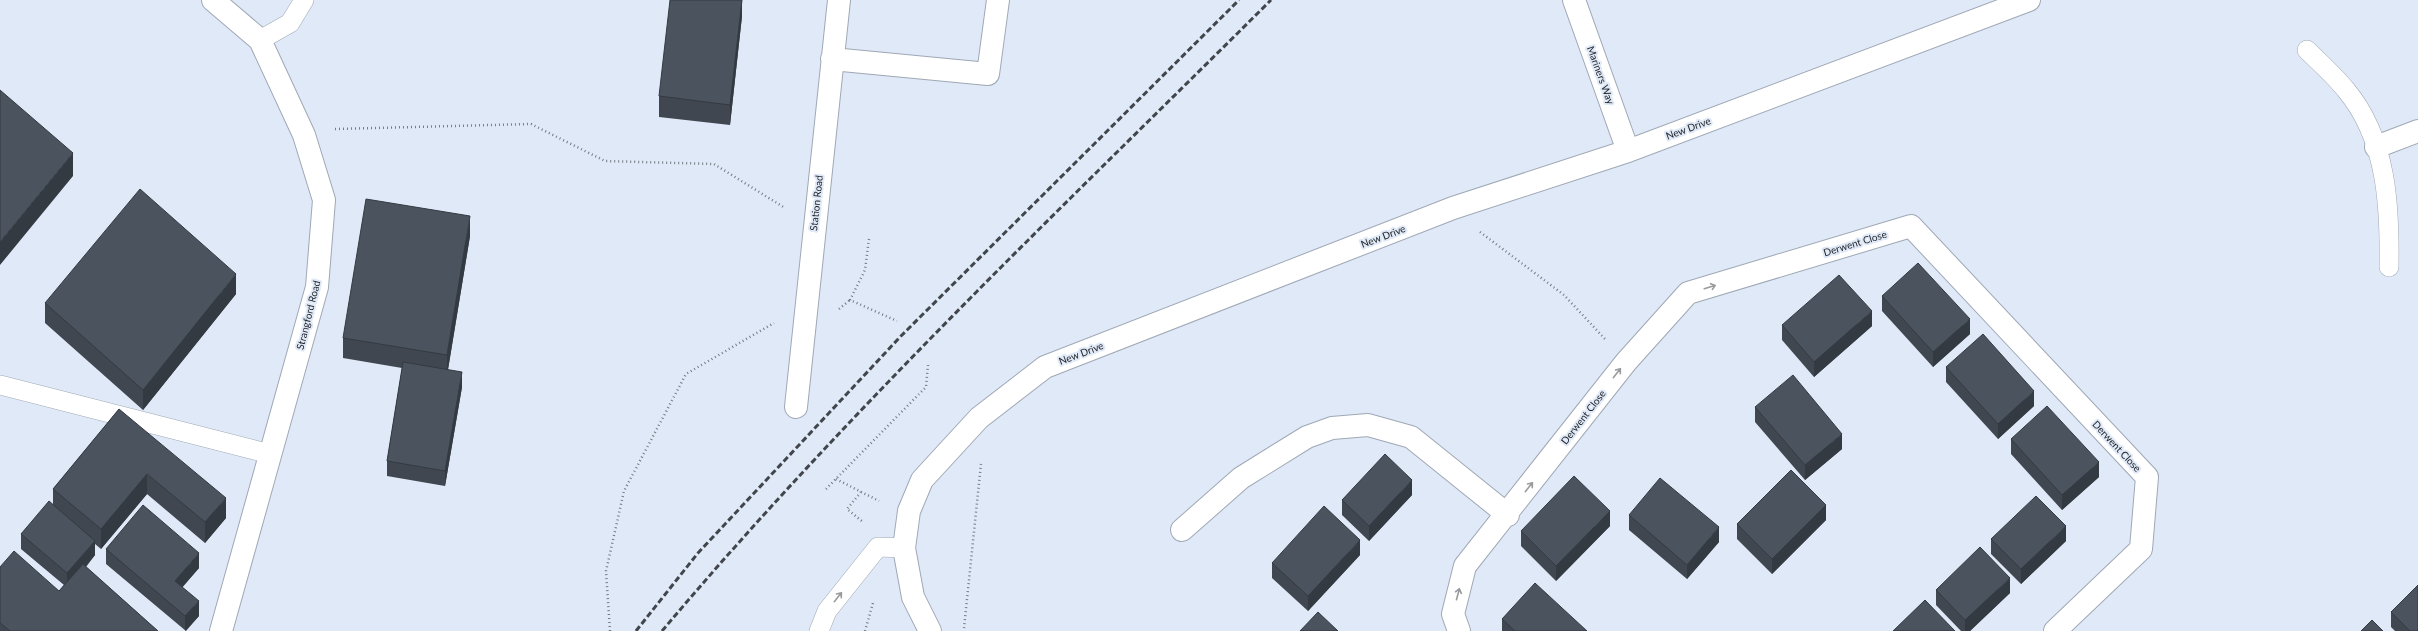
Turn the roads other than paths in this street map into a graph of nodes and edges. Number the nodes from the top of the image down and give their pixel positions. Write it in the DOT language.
graph roads {
  1 [pos="213,0"];
  2 [pos="304,0"];
  3 [pos="839,0"];
  4 [pos="998,0"];
  5 [pos="1574,0"];
  6 [pos="2029,0"];
  7 [pos="260,40"];
  8 [pos="2308,50"];
  9 [pos="832,59"];
  10 [pos="2418,131"];
  11 [pos="2376,147"];
  12 [pos="1628,151"];
  13 [pos="2390,267"];
  14 [pos="0,385"];
  15 [pos="796,407"];
  16 [pos="270,454"];
  17 [pos="1508,515"];
  18 [pos="1182,530"];
  19 [pos="904,548"];
  20 [pos="221,631"];
  21 [pos="819,631"];
  22 [pos="930,631"];
  23 [pos="1459,631"];
  24 [pos="2055,631"];
  1 -- 7 [label="street, Strangford Road"];
  2 -- 7 [label="lane"];
  3 -- 9 [label="street, Station Road"];
  4 -- 9 [label="street"];
  5 -- 12 [label="street, Mariners Way"];
  6 -- 12 [label="street, New Drive"];
  7 -- 16 [label="street, Strangford Road"];
  8 -- 11 [label="lane"];
  9 -- 15 [label="street, Station Road"];
  10 -- 11 [label="street"];
  11 -- 13 [label="lane"];
  12 -- 19 [label="street, New Drive"];
  14 -- 16 [label="lane"];
  16 -- 20 [label="street, Strangford Road"];
  17 -- 18 [label="street"];
  23 -- 17 [label="street, Derwent Close, one-way"];
  17 -- 24 [label="street, Derwent Close, one-way"];
  21 -- 19 [label="lane, one-way"];
  19 -- 22 [label="street, New Drive"];
}
